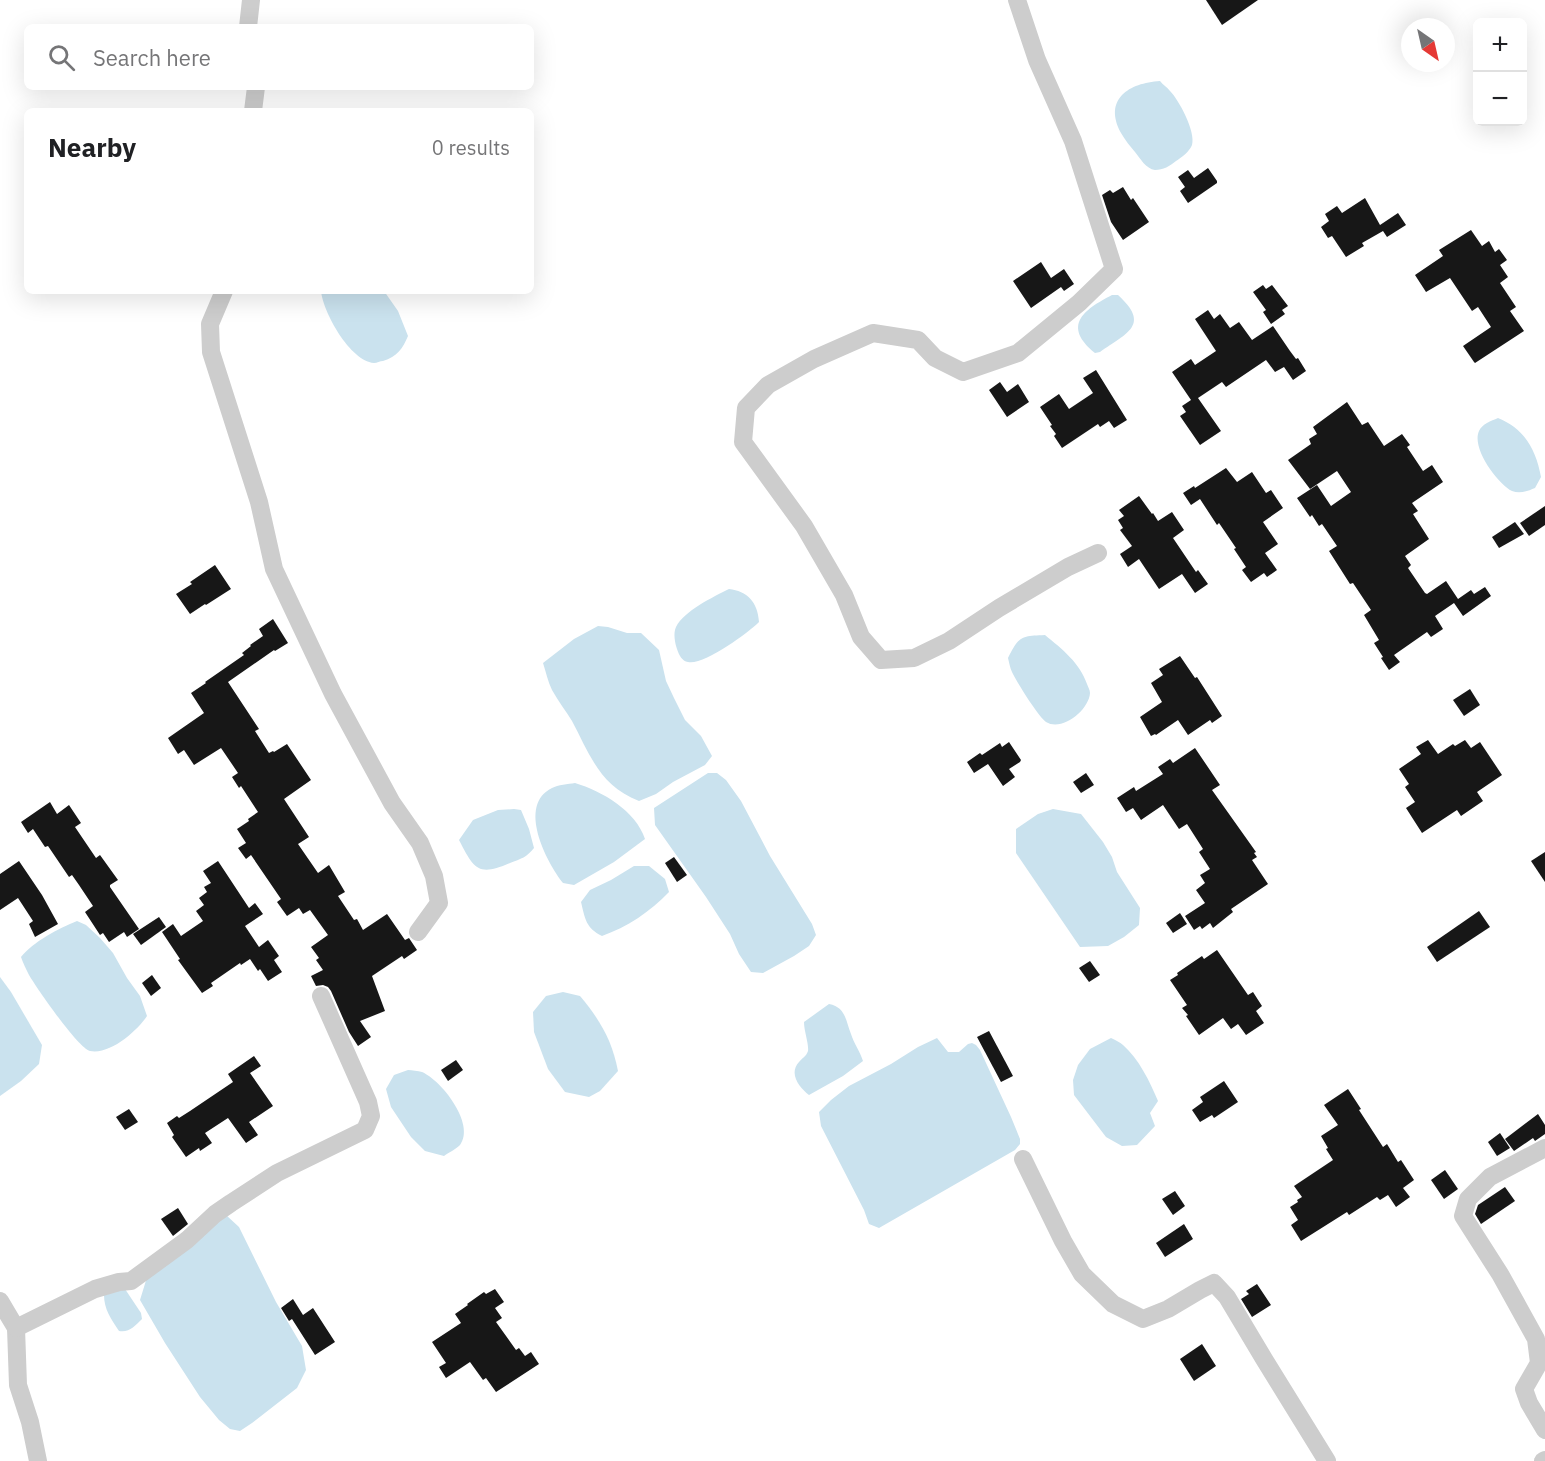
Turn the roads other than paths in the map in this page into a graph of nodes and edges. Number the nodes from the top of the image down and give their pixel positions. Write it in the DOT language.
graph roads {
  1 [pos="251,0"];
  2 [pos="1017,0"];
  3 [pos="248,24"];
  4 [pos="256,90"];
  5 [pos="253,108"];
  6 [pos="223,294"];
  7 [pos="1098,553"];
  8 [pos="418,932"];
  9 [pos="321,996"];
  10 [pos="1545,1148"];
  11 [pos="1023,1159"];
  12 [pos="0,1301"];
  13 [pos="16,1328"];
  14 [pos="1545,1430"];
  15 [pos="38,1461"];
  16 [pos="1327,1461"];
  1 -- 3 [label="street"];
  2 -- 7 [label="street"];
  4 -- 5 [label="street"];
  6 -- 8 [label="street"];
  9 -- 13 [label="street"];
  10 -- 14 [label="street"];
  11 -- 16 [label="street"];
  12 -- 13 [label="street"];
  13 -- 15 [label="street"];
}
